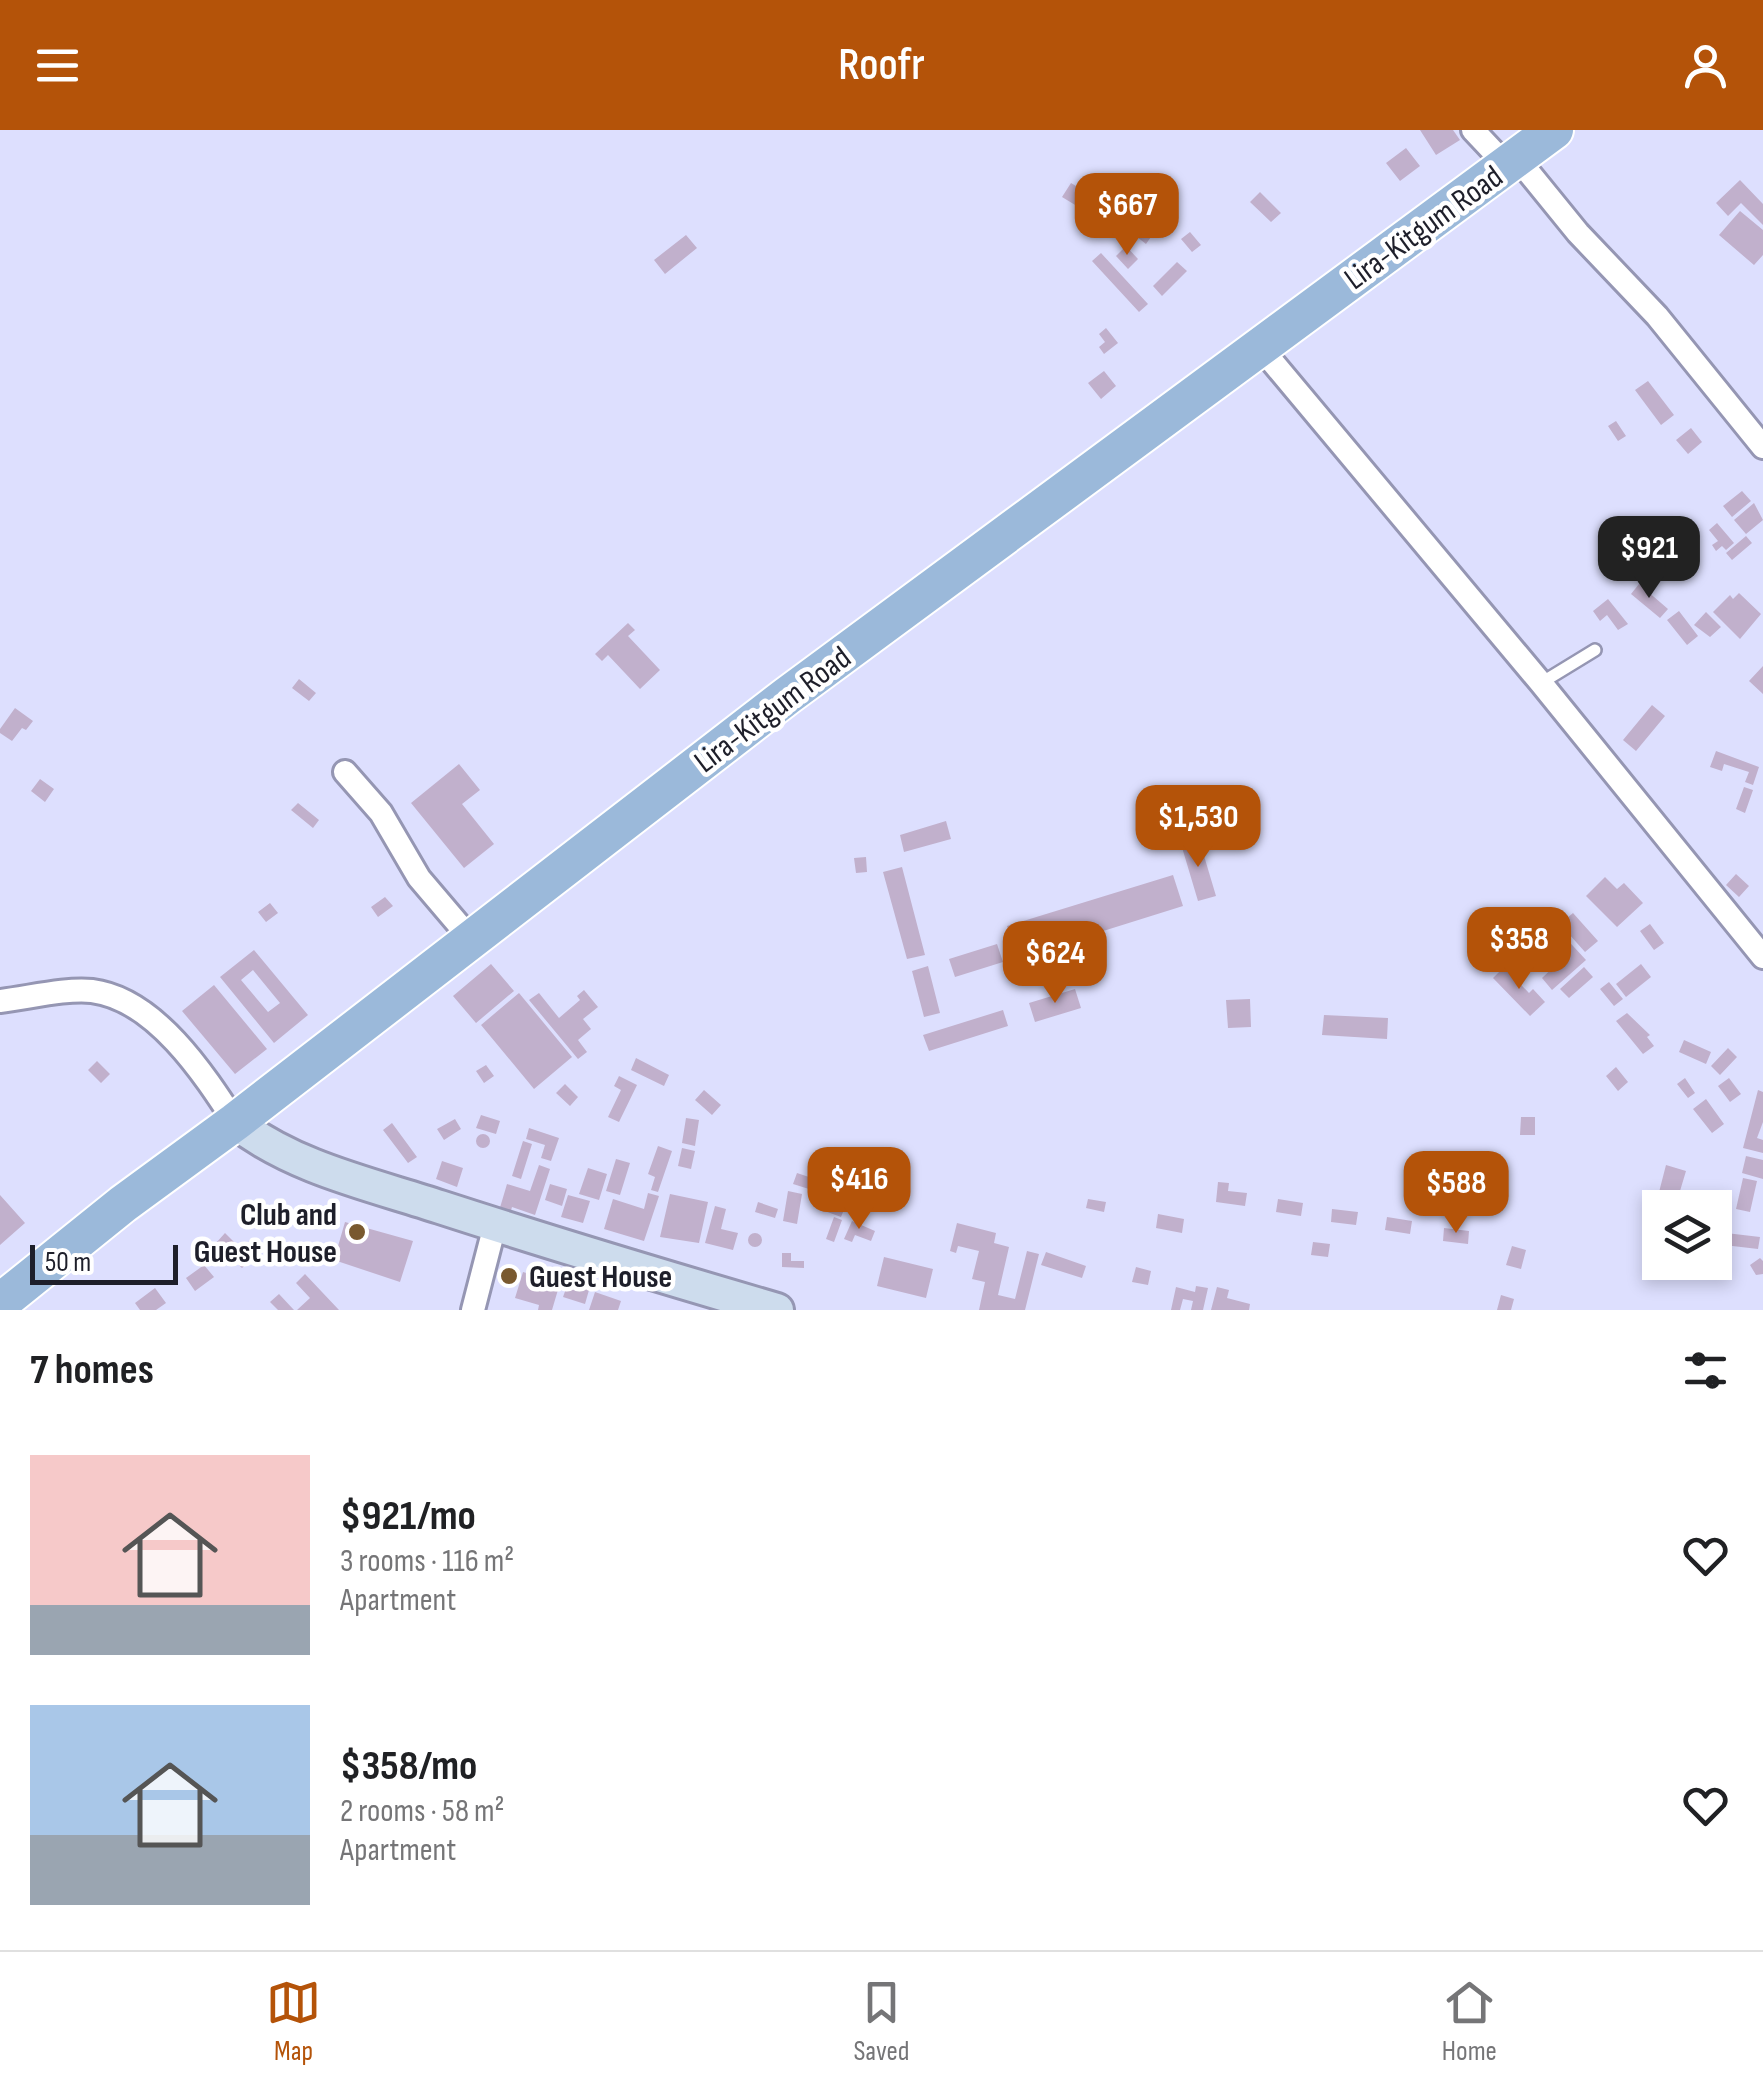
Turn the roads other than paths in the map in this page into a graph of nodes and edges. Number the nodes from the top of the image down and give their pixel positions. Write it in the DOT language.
graph roads {
  1 [pos="1473,130"];
  2 [pos="1554,130"];
  3 [pos="1512,162"];
  4 [pos="1260,347"];
  5 [pos="1763,448"];
  6 [pos="1595,650"];
  7 [pos="1541,683"];
  8 [pos="344,772"];
  9 [pos="470,938"];
  10 [pos="1763,957"];
  11 [pos="0,1001"];
  12 [pos="236,1122"];
  13 [pos="495,1225"];
  14 [pos="0,1303"];
  15 [pos="474,1310"];
  16 [pos="777,1310"];
  1 -- 3 [label="street"];
  2 -- 3 [label="main road, Lira-Kitgum Road"];
  3 -- 4 [label="main road, Lira-Kitgum Road"];
  3 -- 5 [label="street"];
  4 -- 7 [label="street"];
  4 -- 9 [label="main road, Lira-Kitgum Road"];
  6 -- 7 [label="lane"];
  7 -- 10 [label="street"];
  8 -- 9 [label="street"];
  9 -- 12 [label="main road, Lira-Kitgum Road"];
  11 -- 12 [label="street"];
  12 -- 13 [label="street"];
  12 -- 14 [label="main road, Lira-Kitgum Road"];
  13 -- 15 [label="street"];
  13 -- 16 [label="street"];
}
